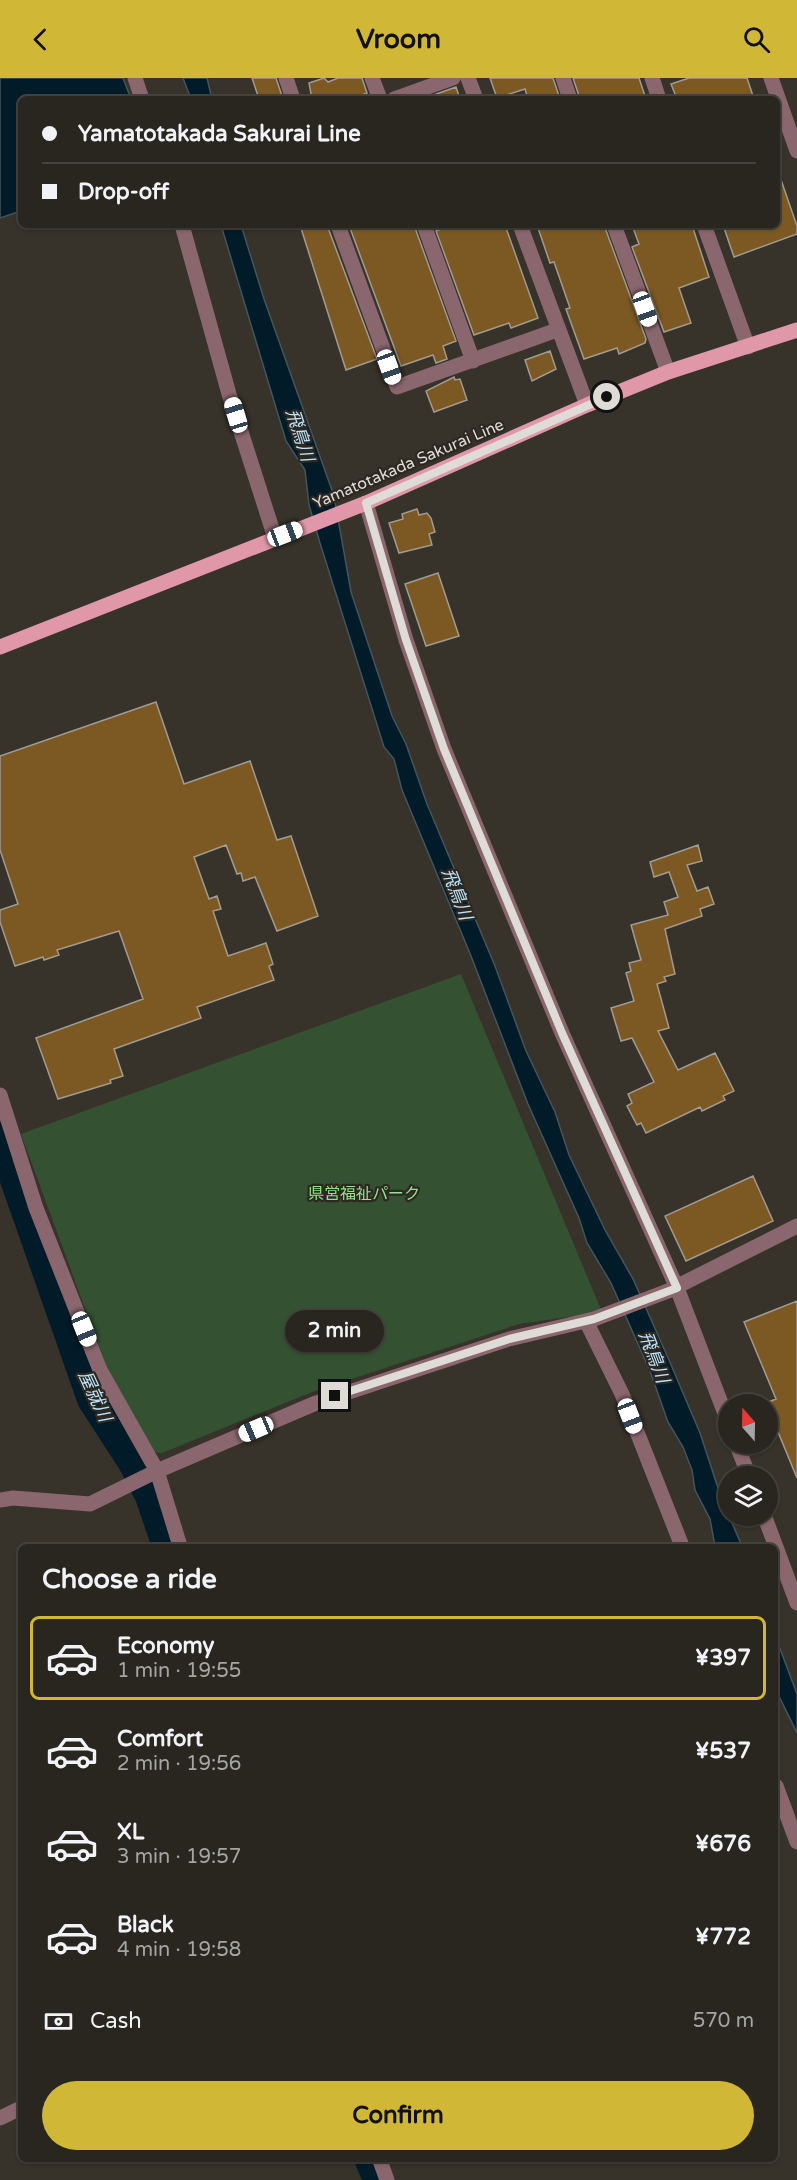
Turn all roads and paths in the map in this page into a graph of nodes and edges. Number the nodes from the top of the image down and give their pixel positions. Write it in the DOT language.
graph roads {
  1 [pos="135,78"];
  2 [pos="286,78"];
  3 [pos="372,78"];
  4 [pos="453,78"];
  5 [pos="468,78"];
  6 [pos="563,78"];
  7 [pos="652,78"];
  8 [pos="771,78"];
  9 [pos="141,96"];
  10 [pos="292,96"];
  11 [pos="379,96"];
  12 [pos="402,96"];
  13 [pos="475,96"];
  14 [pos="569,96"];
  15 [pos="658,96"];
  16 [pos="777,96"];
  17 [pos="780,103"];
  18 [pos="797,151"];
  19 [pos="183,228"];
  20 [pos="339,228"];
  21 [pos="425,228"];
  22 [pos="521,228"];
  23 [pos="615,228"];
  24 [pos="705,228"];
  25 [pos="557,330"];
  26 [pos="797,330"];
  27 [pos="748,347"];
  28 [pos="473,361"];
  29 [pos="668,372"];
  30 [pos="587,405"];
  31 [pos="362,505"];
  32 [pos="280,536"];
  33 [pos="0,647"];
  34 [pos="0,1095"];
  35 [pos="797,1226"];
  36 [pos="672,1290"];
  37 [pos="590,1320"];
  38 [pos="718,1398"];
  39 [pos="153,1472"];
  40 [pos="0,1500"];
  41 [pos="768,1526"];
  42 [pos="179,1544"];
  43 [pos="681,1544"];
  44 [pos="775,1544"];
  45 [pos="778,1552"];
  46 [pos="797,1603"];
  47 [pos="778,1791"];
  48 [pos="797,1842"];
  49 [pos="18,2109"];
  50 [pos="0,2118"];
  51 [pos="380,2162"];
  52 [pos="387,2180"];
  1 -- 9 [label="street"];
  2 -- 10 [label="street"];
  3 -- 11 [label="street"];
  4 -- 12 [label="street"];
  5 -- 13 [label="street"];
  6 -- 14 [label="street"];
  7 -- 15 [label="street"];
  8 -- 16 [label="street"];
  17 -- 18 [label="street"];
  19 -- 32 [label="street"];
  20 -- 28 [label="street"];
  21 -- 28 [label="street"];
  22 -- 25 [label="street"];
  23 -- 29 [label="street"];
  24 -- 27 [label="street"];
  25 -- 28 [label="street"];
  25 -- 30 [label="street"];
  26 -- 27 [label="main road, Yamatotakada Sakurai Line"];
  27 -- 29 [label="main road, Yamatotakada Sakurai Line"];
  29 -- 30 [label="main road, Yamatotakada Sakurai Line"];
  30 -- 31 [label="main road, Yamatotakada Sakurai Line"];
  31 -- 32 [label="main road, Yamatotakada Sakurai Line"];
  31 -- 36 [label="street"];
  32 -- 33 [label="main road, Yamatotakada Sakurai Line"];
  34 -- 39 [label="street"];
  35 -- 36 [label="street"];
  36 -- 37 [label="street"];
  36 -- 38 [label="street"];
  37 -- 39 [label="street"];
  37 -- 43 [label="street"];
  39 -- 40 [label="street"];
  39 -- 42 [label="street"];
  41 -- 44 [label="street"];
  45 -- 46 [label="street"];
  47 -- 48 [label="street"];
  49 -- 50 [label="street"];
  51 -- 52 [label="street"];
}
